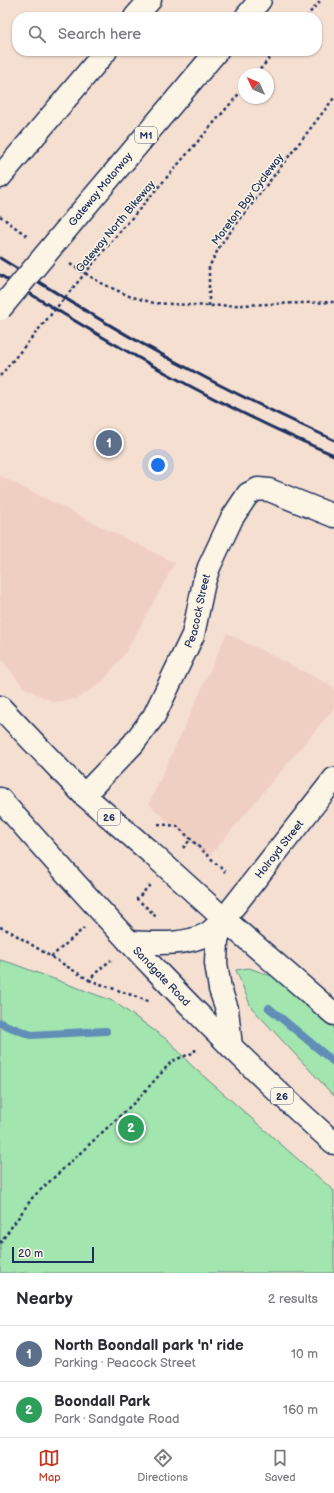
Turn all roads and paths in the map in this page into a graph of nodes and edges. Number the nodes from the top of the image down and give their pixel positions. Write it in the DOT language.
graph roads {
  1 [pos="150,0"];
  2 [pos="260,0"];
  3 [pos="321,0"];
  4 [pos="139,12"];
  5 [pos="250,12"];
  6 [pos="310,12"];
  7 [pos="102,56"];
  8 [pos="213,56"];
  9 [pos="272,56"];
  10 [pos="261,68"];
  11 [pos="238,95"];
  12 [pos="334,98"];
  13 [pos="4,172"];
  14 [pos="0,216"];
  15 [pos="31,238"];
  16 [pos="69,263"];
  17 [pos="334,302"];
  18 [pos="209,306"];
  19 [pos="0,309"];
  20 [pos="0,376"];
  21 [pos="334,516"];
  22 [pos="0,707"];
  23 [pos="334,779"];
  24 [pos="84,795"];
  25 [pos="0,799"];
  26 [pos="177,826"];
  27 [pos="225,872"];
  28 [pos="153,882"];
  29 [pos="102,913"];
  30 [pos="224,919"];
  31 [pos="148,922"];
  32 [pos="0,927"];
  33 [pos="129,942"];
  34 [pos="51,957"];
  35 [pos="114,958"];
  36 [pos="89,980"];
  37 [pos="156,1004"];
  38 [pos="334,1014"];
  39 [pos="231,1047"];
  40 [pos="195,1052"];
  41 [pos="334,1143"];
  42 [pos="0,1243"];
  1 -- 4 [label="main road"];
  2 -- 5 [label="main road"];
  3 -- 6 [label="path"];
  7 -- 13 [label="main road"];
  8 -- 19 [label="main road, Gateway Motorway / M1, bridge"];
  9 -- 10 [label="path"];
  11 -- 20 [label="path, Gateway North Bikeway, bridge"];
  12 -- 18 [label="path, Moreton Bay Cycleway"];
  14 -- 15 [label="path"];
  16 -- 18 [label="path"];
  17 -- 18 [label="path"];
  21 -- 24 [label="main road, Peacock Street"];
  22 -- 24 [label="main road, 26"];
  23 -- 30 [label="main road, Holroyd Street"];
  24 -- 30 [label="main road, 26"];
  25 -- 29 [label="main road, Sandgate Road / 26"];
  26 -- 27 [label="path"];
  28 -- 31 [label="path"];
  29 -- 33 [label="main road, Sandgate Road / 26"];
  29 -- 34 [label="path"];
  30 -- 33 [label="main road"];
  30 -- 38 [label="main road, 26"];
  30 -- 39 [label="main road"];
  32 -- 34 [label="path"];
  33 -- 39 [label="main road, Sandgate Road / 26"];
  34 -- 36 [label="path"];
  35 -- 36 [label="path"];
  36 -- 37 [label="path"];
  39 -- 41 [label="main road, Sandgate Road / 26"];
  40 -- 42 [label="path"];
}
